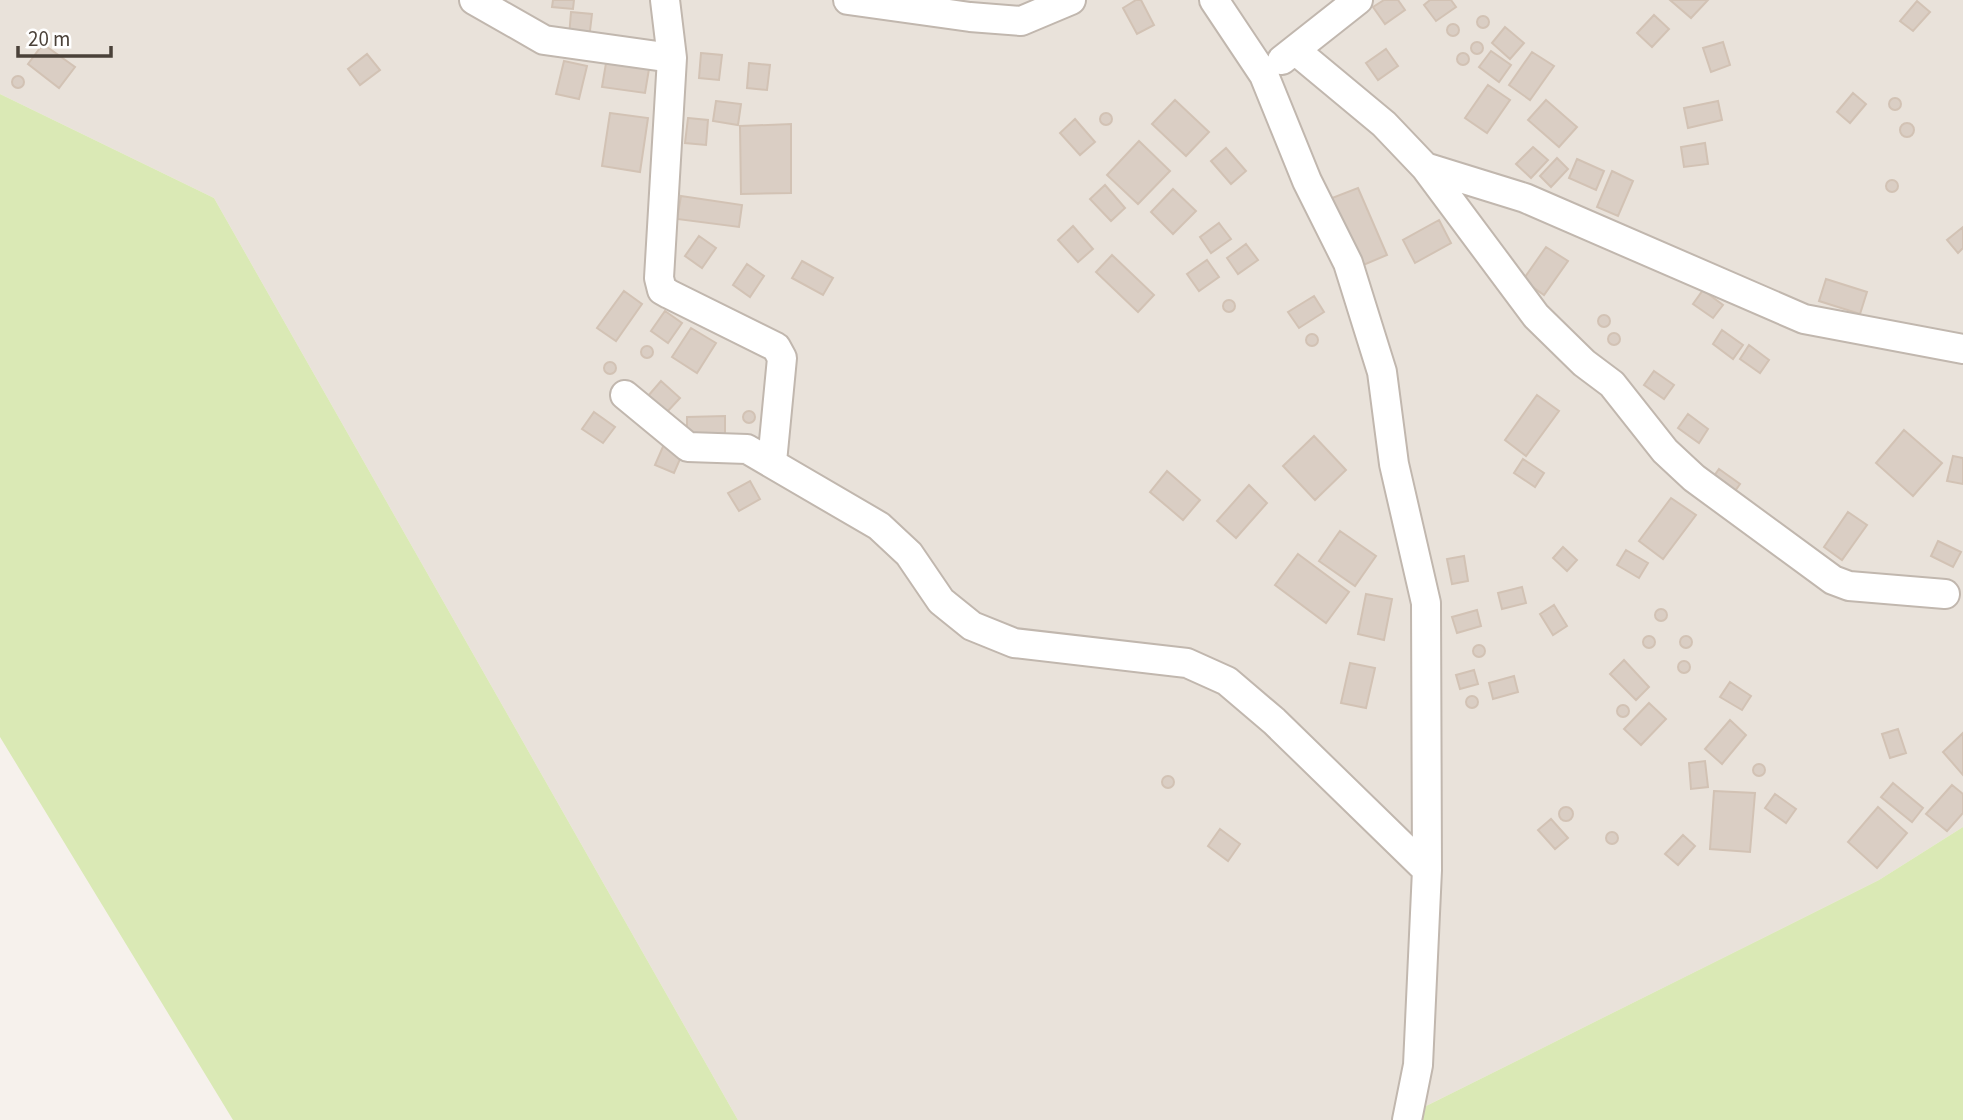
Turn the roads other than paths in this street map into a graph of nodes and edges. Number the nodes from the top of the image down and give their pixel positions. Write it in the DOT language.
graph roads {
  1 [pos="474,0"];
  2 [pos="665,0"];
  3 [pos="848,0"];
  4 [pos="1071,0"];
  5 [pos="1214,0"];
  6 [pos="1358,0"];
  7 [pos="1295,50"];
  8 [pos="672,58"];
  9 [pos="1264,75"];
  10 [pos="1426,167"];
  11 [pos="1963,349"];
  12 [pos="625,395"];
  13 [pos="772,462"];
  14 [pos="1945,594"];
  15 [pos="1427,870"];
  16 [pos="1407,1120"];
  1 -- 8 [label="street"];
  2 -- 8 [label="street"];
  3 -- 4 [label="street"];
  5 -- 9 [label="street"];
  6 -- 7 [label="street"];
  7 -- 9 [label="street"];
  7 -- 10 [label="street"];
  8 -- 13 [label="street"];
  9 -- 15 [label="street"];
  10 -- 11 [label="street"];
  10 -- 14 [label="street"];
  12 -- 13 [label="street"];
  13 -- 15 [label="street"];
  15 -- 16 [label="street"];
}
